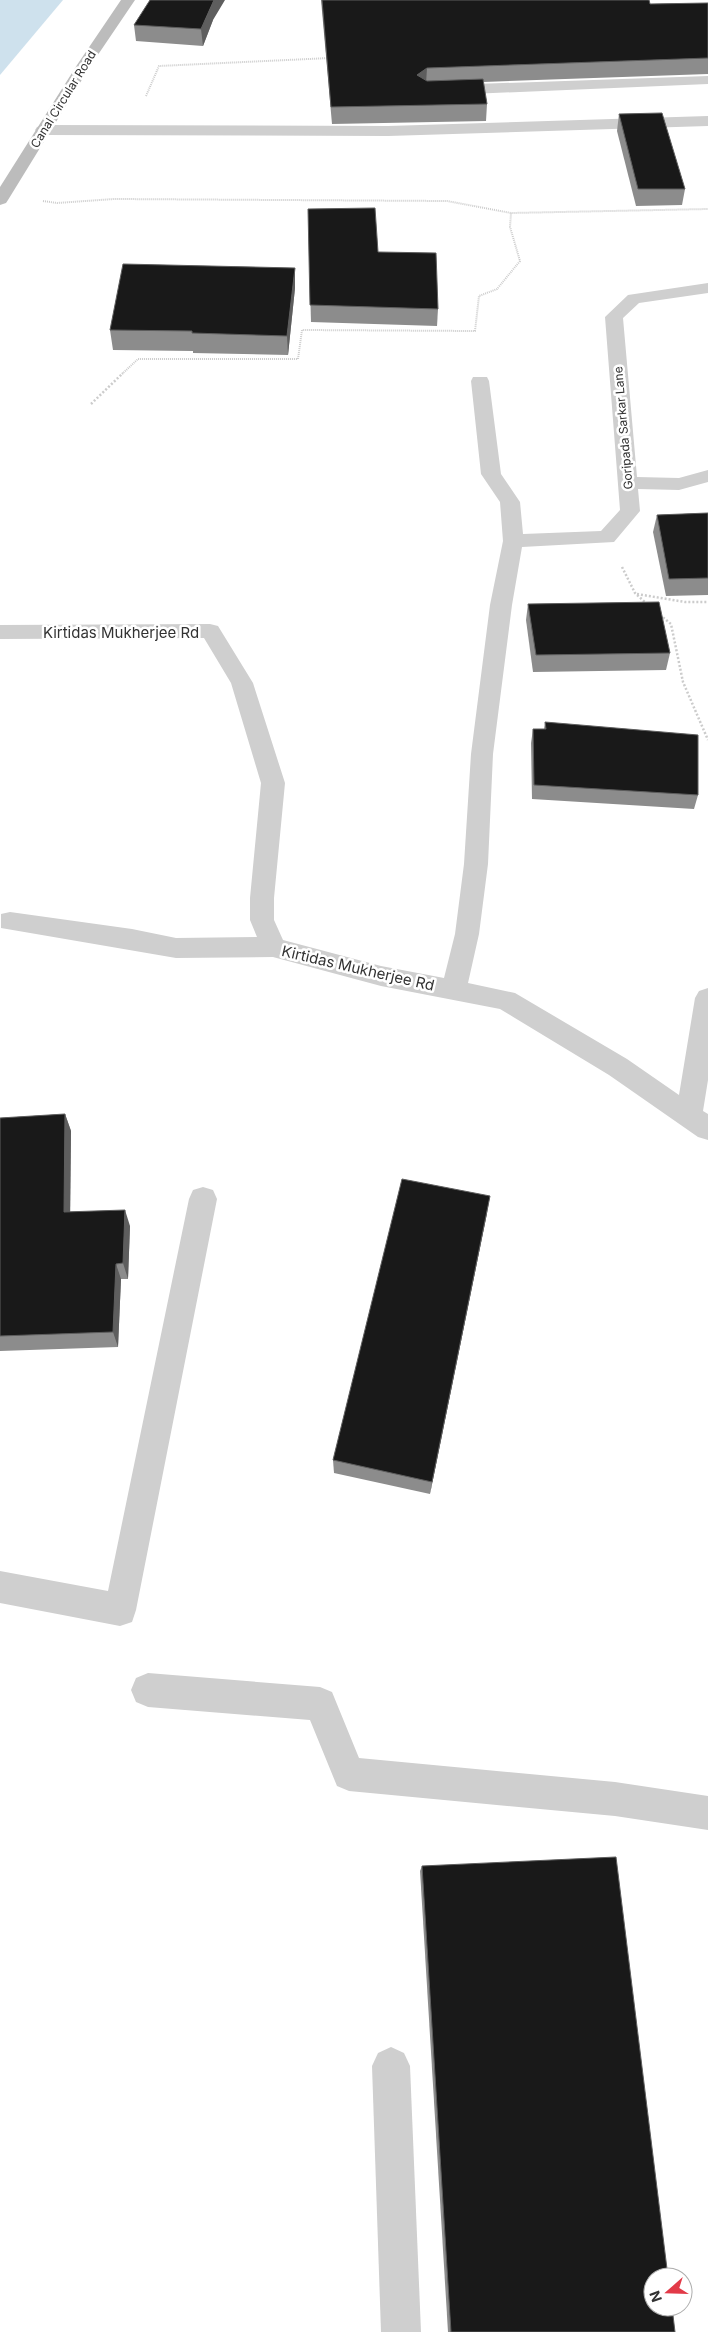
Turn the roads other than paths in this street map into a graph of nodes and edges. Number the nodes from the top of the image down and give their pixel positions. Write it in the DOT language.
graph roads {
  1 [pos="128,0"];
  2 [pos="708,80"];
  3 [pos="436,90"];
  4 [pos="708,121"];
  5 [pos="43,130"];
  6 [pos="1,198"];
  7 [pos="708,288"];
  8 [pos="480,382"];
  9 [pos="708,476"];
  10 [pos="628,483"];
  11 [pos="513,541"];
  12 [pos="0,632"];
  13 [pos="10,921"];
  14 [pos="273,947"];
  15 [pos="454,990"];
  16 [pos="708,998"];
  17 [pos="698,1122"];
  18 [pos="203,1199"];
  19 [pos="0,1588"];
  20 [pos="148,1690"];
  21 [pos="708,1814"];
  22 [pos="391,2066"];
  23 [pos="401,2332"];
  1 -- 5 [label="main road, Canal Circular Road"];
  2 -- 3 [label="street"];
  4 -- 5 [label="street"];
  5 -- 6 [label="main road, Canal Circular Road"];
  7 -- 10 [label="street, Goripada Sarkar Lane"];
  8 -- 11 [label="street"];
  9 -- 10 [label="street"];
  10 -- 11 [label="street, Goripada Sarkar Lane"];
  11 -- 15 [label="street"];
  12 -- 14 [label="street, Kirtidas Mukherjee Rd"];
  13 -- 14 [label="street"];
  14 -- 15 [label="street, Kirtidas Mukherjee Rd"];
  15 -- 17 [label="street, Kirtidas Mukherjee Rd"];
  16 -- 17 [label="street"];
  18 -- 19 [label="street"];
  20 -- 21 [label="street"];
  22 -- 23 [label="street"];
}
